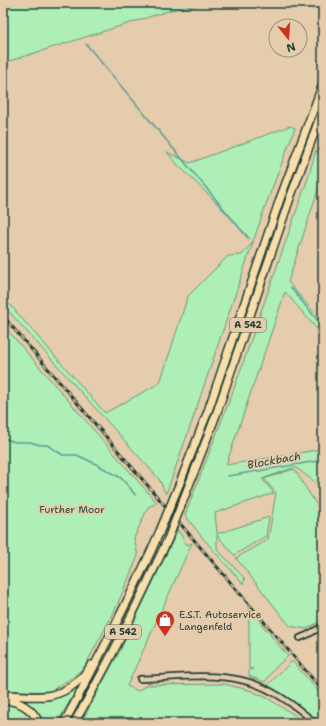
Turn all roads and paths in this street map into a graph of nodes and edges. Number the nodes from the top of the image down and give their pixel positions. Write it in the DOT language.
graph roads {
  1 [pos="323,84"];
  2 [pos="323,109"];
  3 [pos="323,626"];
  4 [pos="300,638"];
  5 [pos="106,646"];
  6 [pos="140,679"];
  7 [pos="92,693"];
  8 [pos="3,695"];
  9 [pos="3,701"];
  10 [pos="39,723"];
  11 [pos="64,723"];
  12 [pos="74,723"];
  13 [pos="79,723"];
  14 [pos="315,723"];
  1 -- 5 [label="highway, A 542, bridge"];
  2 -- 7 [label="highway, A 542, bridge"];
  3 -- 4 [label="street"];
  5 -- 8 [label="highway"];
  5 -- 11 [label="highway, A 542"];
  6 -- 14 [label="street"];
  7 -- 12 [label="highway, A 542"];
  7 -- 13 [label="highway"];
  9 -- 10 [label="highway"];
}
